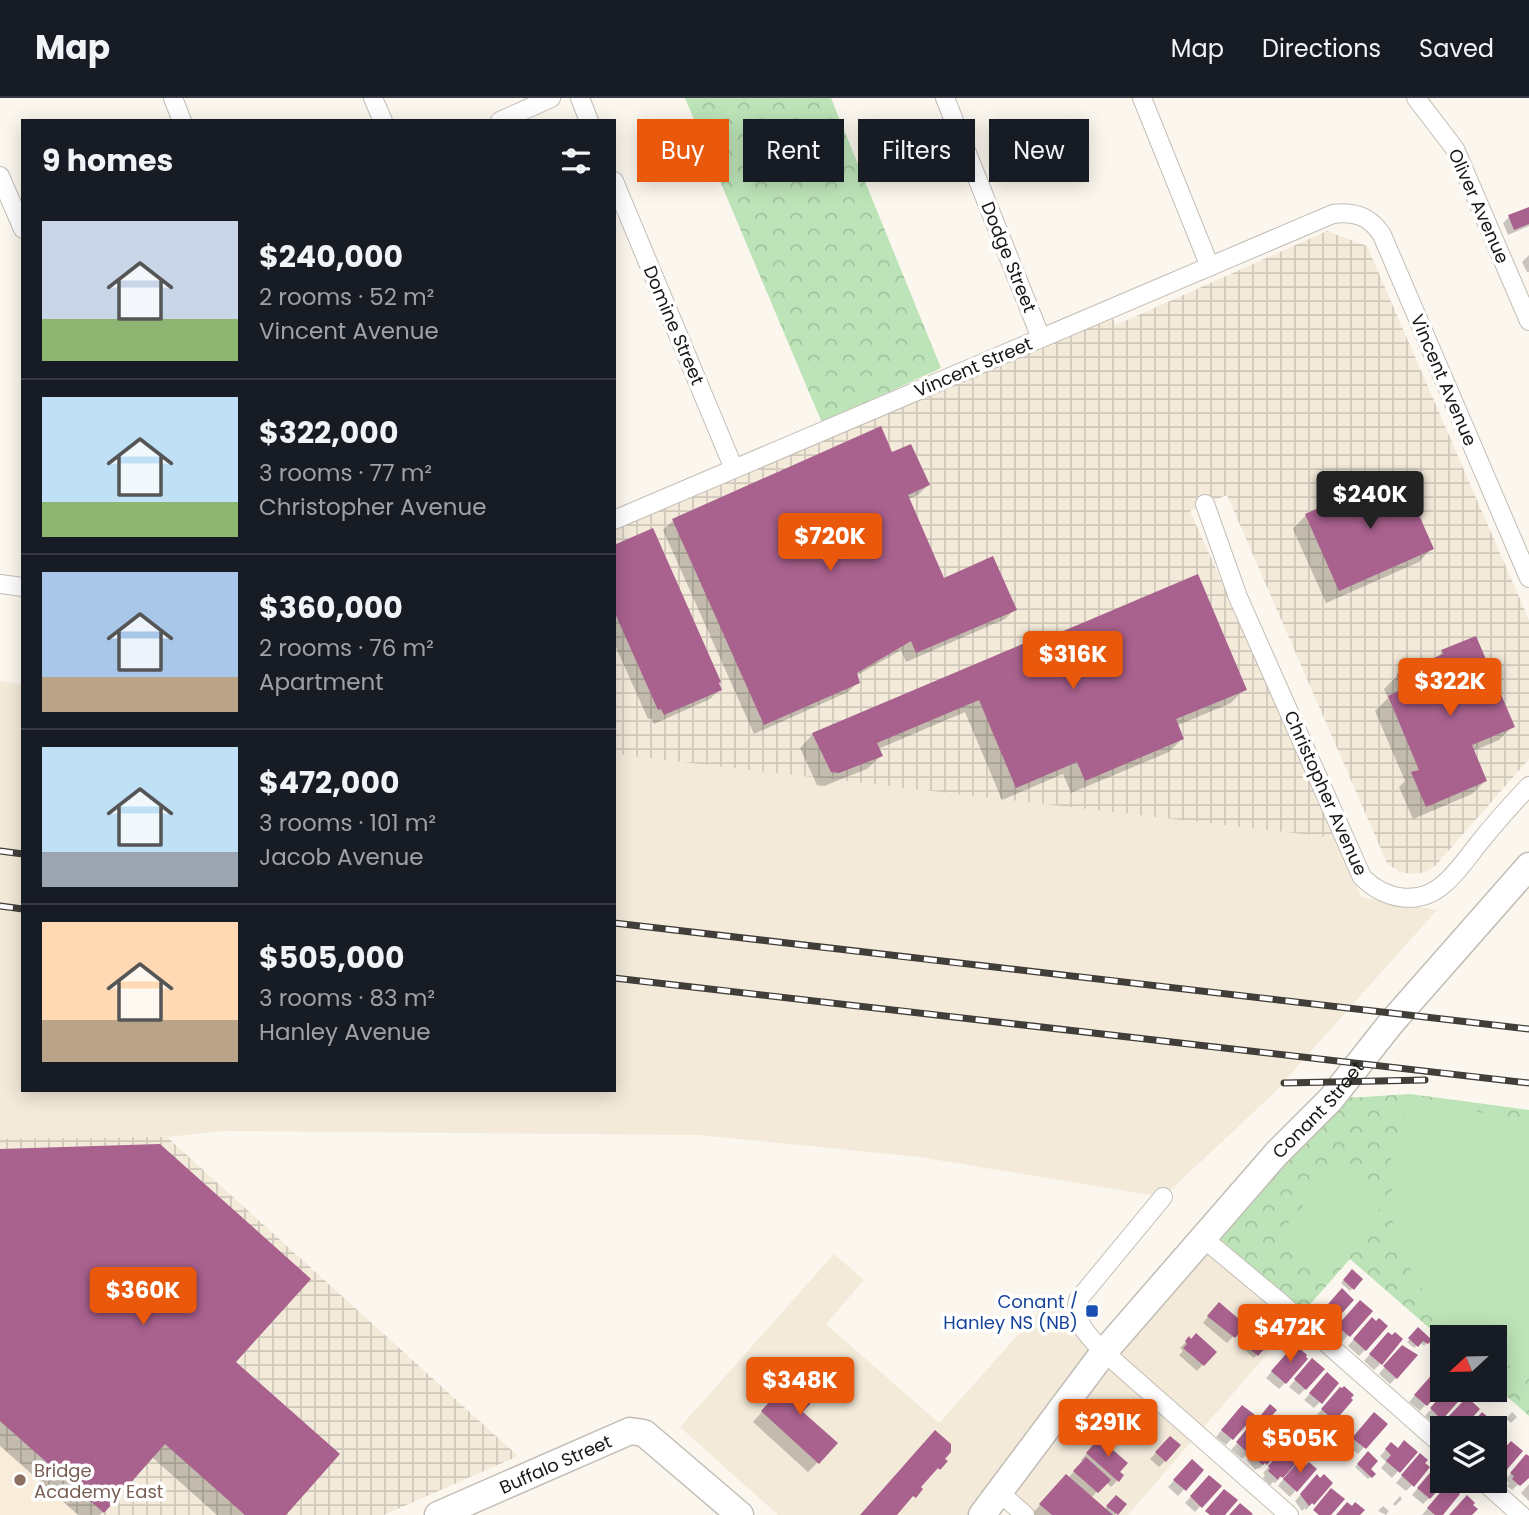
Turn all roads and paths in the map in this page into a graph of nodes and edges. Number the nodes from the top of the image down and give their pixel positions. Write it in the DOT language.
graph roads {
  1 [pos="173,98"];
  2 [pos="373,98"];
  3 [pos="551,98"];
  4 [pos="580,98"];
  5 [pos="945,98"];
  6 [pos="1142,98"];
  7 [pos="1416,98"];
  8 [pos="181,119"];
  9 [pos="382,119"];
  10 [pos="504,119"];
  11 [pos="588,119"];
  12 [pos="0,176"];
  13 [pos="616,186"];
  14 [pos="1333,214"];
  15 [pos="21,224"];
  16 [pos="1210,267"];
  17 [pos="1529,321"];
  18 [pos="1041,338"];
  19 [pos="734,469"];
  20 [pos="1205,504"];
  21 [pos="616,519"];
  22 [pos="1529,578"];
  23 [pos="0,584"];
  24 [pos="21,587"];
  25 [pos="1529,786"];
  26 [pos="1529,866"];
  27 [pos="1163,1197"];
  28 [pos="1203,1238"];
  29 [pos="1104,1352"];
  30 [pos="1430,1434"];
  31 [pos="999,1492"];
  32 [pos="1496,1493"];
  33 [pos="443,1514"];
  34 [pos="740,1515"];
  35 [pos="982,1515"];
  36 [pos="1025,1515"];
  37 [pos="1289,1515"];
  38 [pos="1521,1515"];
  1 -- 8 [label="street"];
  2 -- 9 [label="street"];
  3 -- 10 [label="street"];
  4 -- 11 [label="street"];
  5 -- 18 [label="street, Dodge Street"];
  6 -- 16 [label="street"];
  7 -- 17 [label="street, Oliver Avenue"];
  12 -- 15 [label="street"];
  13 -- 19 [label="street, Domine Street"];
  14 -- 16 [label="street, Vincent Street"];
  14 -- 22 [label="street, Vincent Avenue"];
  16 -- 18 [label="street, Vincent Street"];
  18 -- 19 [label="street, Vincent Street"];
  19 -- 21 [label="street, Vincent Street"];
  20 -- 25 [label="street, Christopher Avenue"];
  23 -- 24 [label="street"];
  26 -- 28 [label="main road, Conant Street"];
  27 -- 29 [label="street"];
  28 -- 29 [label="main road, Conant Street"];
  28 -- 30 [label="street"];
  29 -- 31 [label="main road, Conant Street"];
  29 -- 37 [label="street"];
  31 -- 35 [label="main road, Conant Street"];
  31 -- 36 [label="street"];
  32 -- 38 [label="street"];
  33 -- 34 [label="main road, Buffalo Street"];
}
